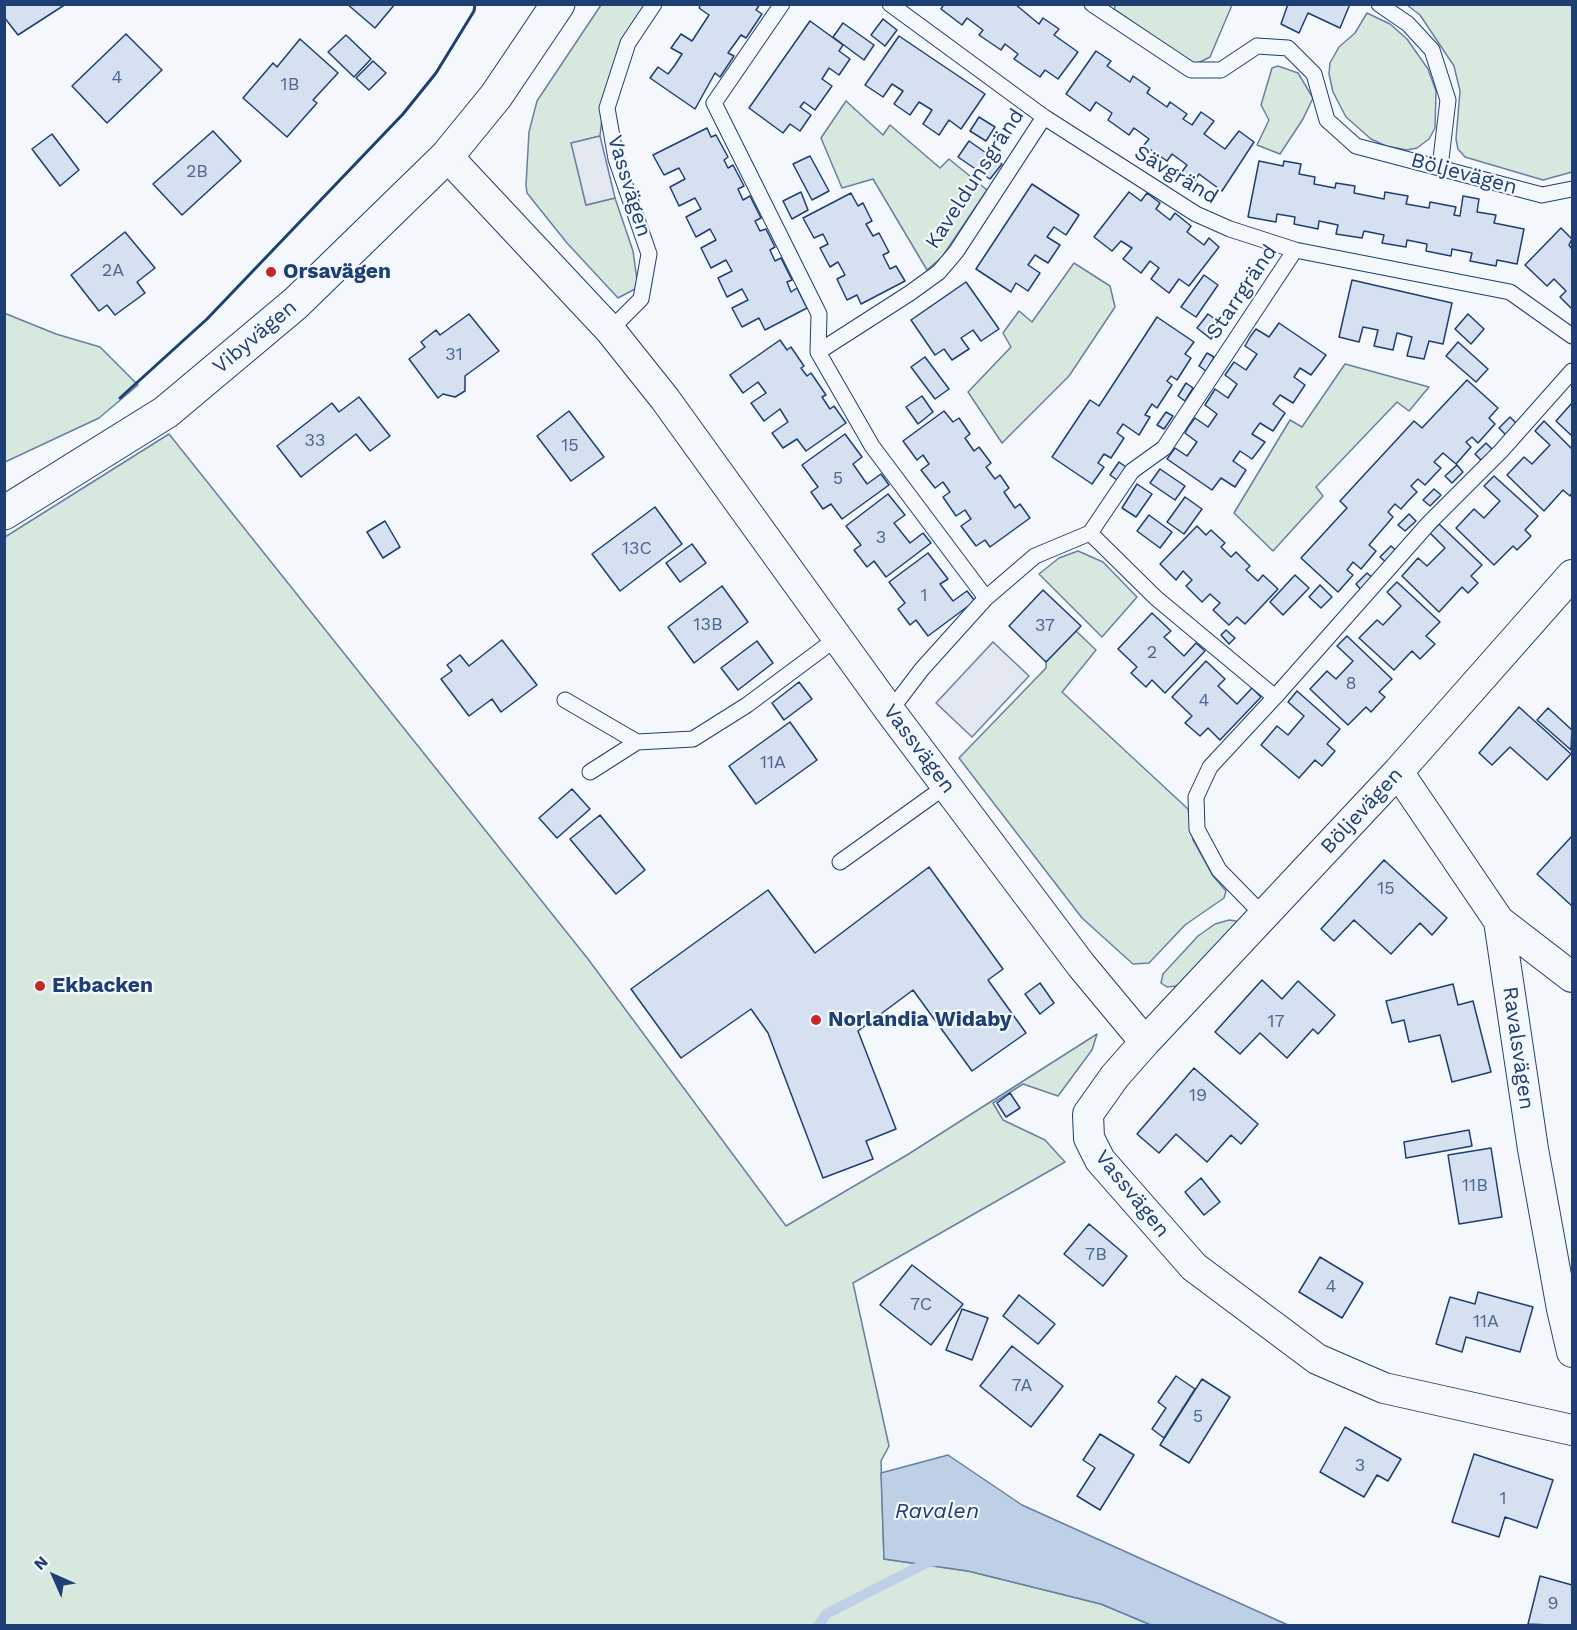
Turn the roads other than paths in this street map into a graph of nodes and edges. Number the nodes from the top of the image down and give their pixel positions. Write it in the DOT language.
graph roads {
  1 [pos="558,4"];
  2 [pos="654,4"];
  3 [pos="782,4"];
  4 [pos="890,4"];
  5 [pos="1092,4"];
  6 [pos="1379,4"];
  7 [pos="1044,117"];
  8 [pos="447,156"];
  9 [pos="1440,167"];
  10 [pos="1572,189"];
  11 [pos="1295,250"];
  12 [pos="610,330"];
  13 [pos="1572,336"];
  14 [pos="818,352"];
  15 [pos="1572,371"];
  16 [pos="4,513"];
  17 [pos="1090,533"];
  18 [pos="1572,575"];
  19 [pos="986,598"];
  20 [pos="837,638"];
  21 [pos="1275,697"];
  22 [pos="565,700"];
  23 [pos="890,711"];
  24 [pos="637,742"];
  25 [pos="590,772"];
  26 [pos="1398,772"];
  27 [pos="946,786"];
  28 [pos="840,862"];
  29 [pos="1264,916"];
  30 [pos="1499,921"];
  31 [pos="1572,977"];
  32 [pos="1145,1042"];
  33 [pos="1572,1352"];
  34 [pos="1572,1430"];
  1 -- 8 [label="street, Vibyvägen"];
  2 -- 12 [label="lane, Vassvägen"];
  3 -- 14 [label="lane"];
  4 -- 7 [label="lane, Kaveldunsgränd"];
  5 -- 9 [label="lane, Böljevägen"];
  6 -- 9 [label="lane"];
  7 -- 11 [label="lane, Sävgränd"];
  7 -- 14 [label="lane, Kaveldunsgränd"];
  8 -- 12 [label="street, Vassvägen"];
  8 -- 16 [label="street, Vibyvägen"];
  9 -- 10 [label="lane, Böljevägen"];
  11 -- 13 [label="lane, Starrgränd"];
  11 -- 17 [label="lane, Starrgränd"];
  12 -- 20 [label="street, Vassvägen"];
  14 -- 19 [label="lane"];
  15 -- 21 [label="lane"];
  17 -- 19 [label="lane"];
  17 -- 21 [label="lane"];
  18 -- 26 [label="street, Böljevägen"];
  19 -- 23 [label="lane"];
  20 -- 23 [label="street, Vassvägen"];
  20 -- 24 [label="lane"];
  21 -- 29 [label="lane"];
  22 -- 24 [label="lane"];
  23 -- 27 [label="street, Vassvägen"];
  24 -- 25 [label="lane"];
  26 -- 29 [label="street, Böljevägen"];
  26 -- 30 [label="street, Ravalsvägen"];
  27 -- 28 [label="lane"];
  27 -- 32 [label="street, Vassvägen"];
  29 -- 32 [label="street, Böljevägen"];
  30 -- 31 [label="street"];
  30 -- 33 [label="street, Ravalsvägen"];
  32 -- 34 [label="street, Vassvägen"];
}
